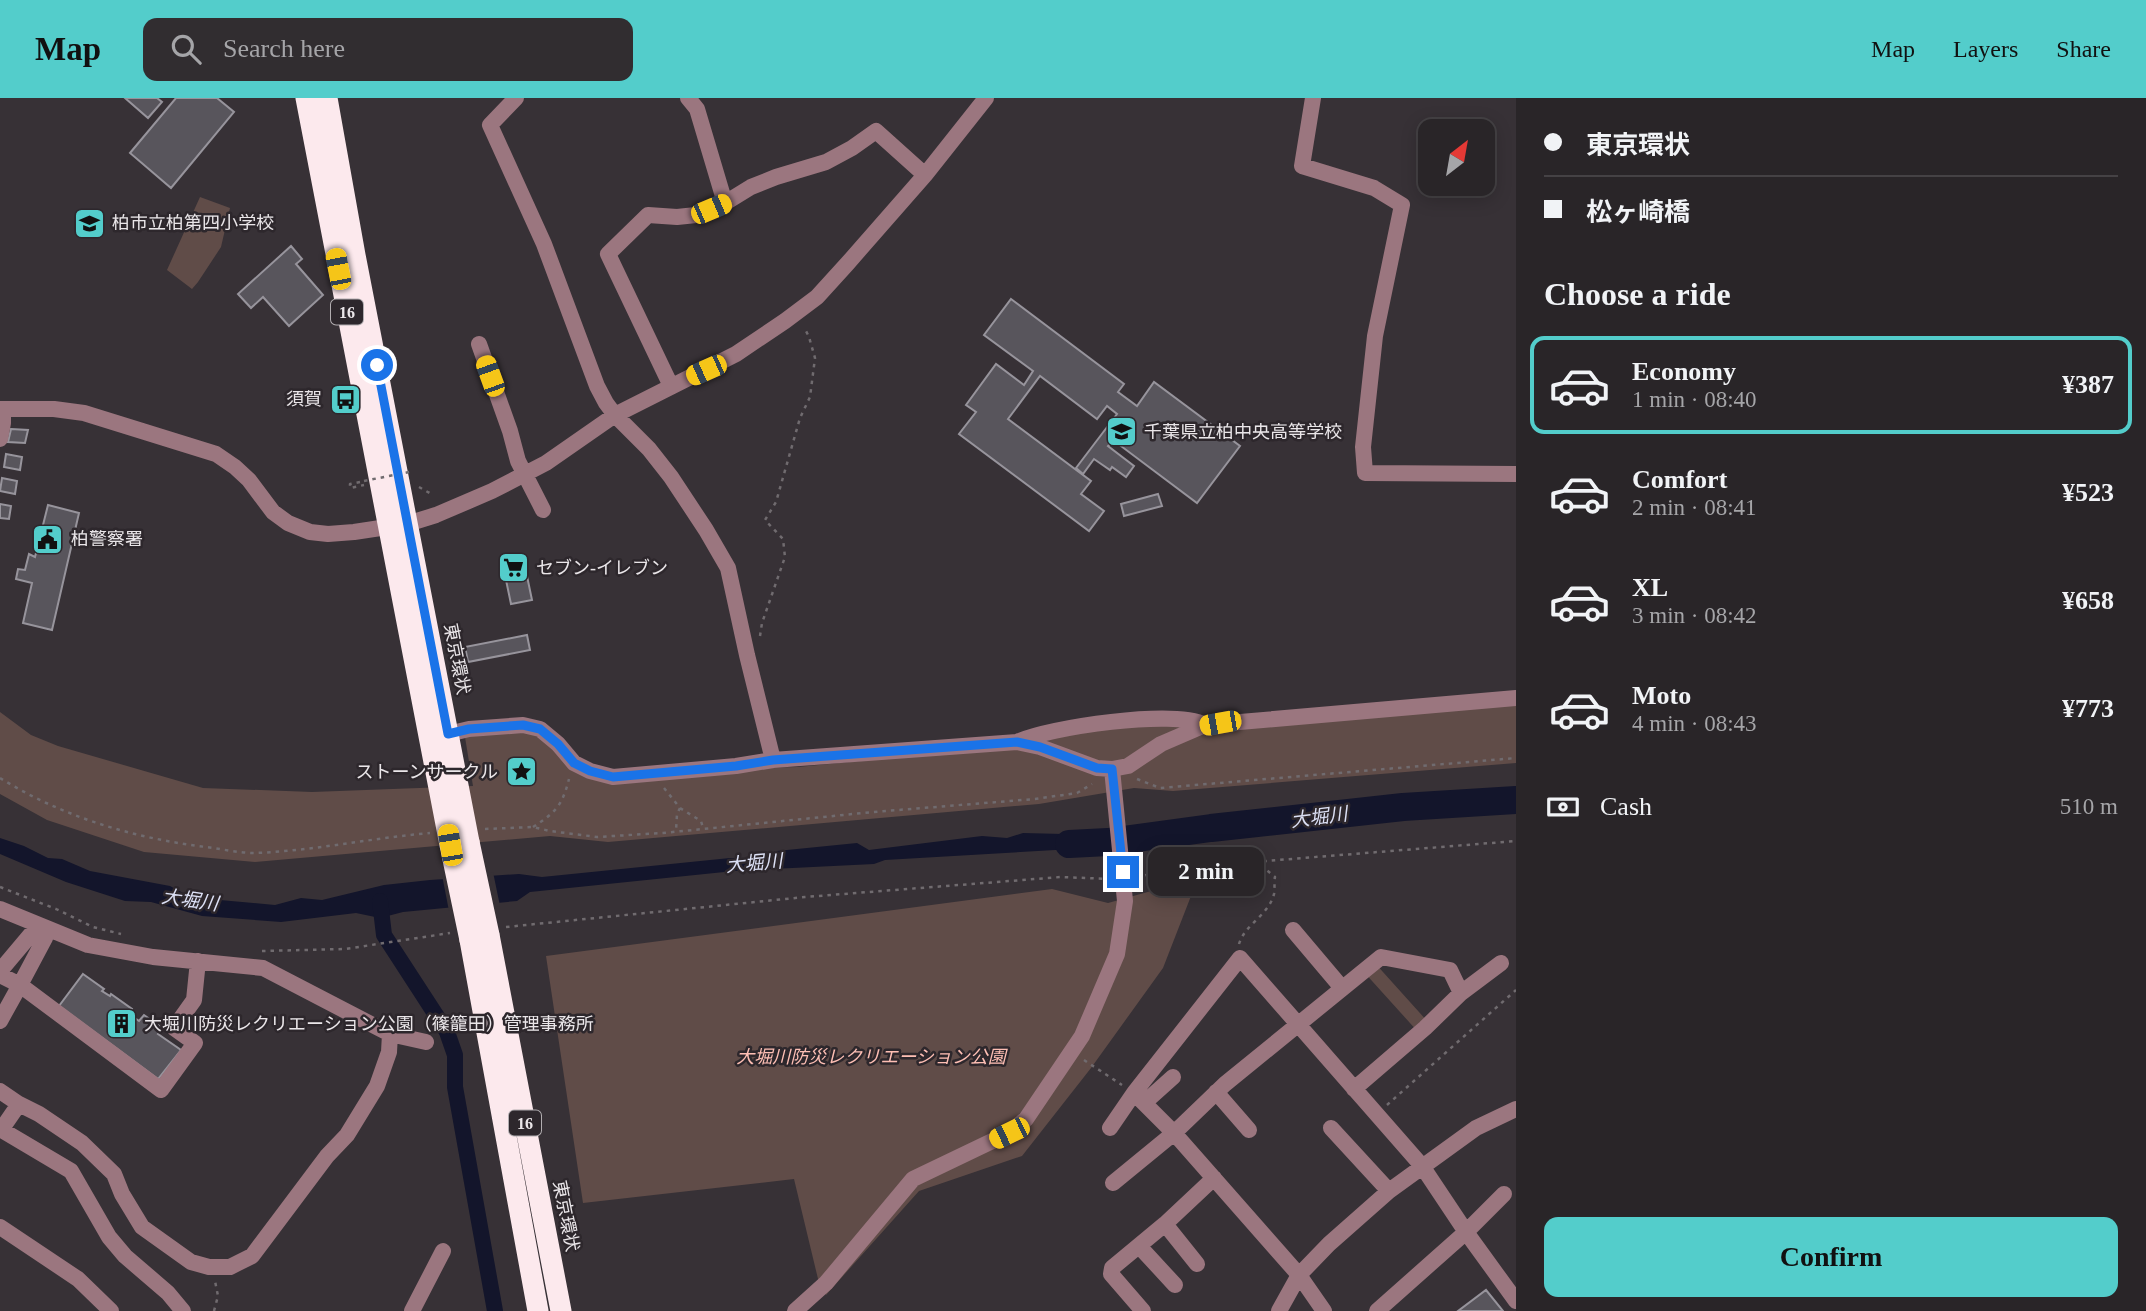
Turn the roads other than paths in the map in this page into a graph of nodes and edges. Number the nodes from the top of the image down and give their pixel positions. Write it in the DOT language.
graph roads {
  1 [pos="306,98"];
  2 [pos="327,98"];
  3 [pos="516,98"];
  4 [pos="688,98"];
  5 [pos="986,98"];
  6 [pos="1314,98"];
  7 [pos="925,175"];
  8 [pos="725,203"];
  9 [pos="479,344"];
  10 [pos="670,386"];
  11 [pos="1,409"];
  12 [pos="615,415"];
  13 [pos="0,439"];
  14 [pos="525,474"];
  15 [pos="1516,474"];
  16 [pos="543,509"];
  17 [pos="398,525"];
  18 [pos="1516,698"];
  19 [pos="1205,725"];
  20 [pos="448,734"];
  21 [pos="1017,742"];
  22 [pos="773,760"];
  23 [pos="1113,774"];
  24 [pos="468,838"];
  25 [pos="0,909"];
  26 [pos="41,926"];
  27 [pos="1293,930"];
  28 [pos="488,934"];
  29 [pos="198,961"];
  30 [pos="1501,963"];
  31 [pos="0,973"];
  32 [pos="20,985"];
  33 [pos="1342,988"];
  34 [pos="1461,993"];
  35 [pos="0,1021"];
  36 [pos="1297,1025"];
  37 [pos="390,1034"];
  38 [pos="426,1042"];
  39 [pos="1173,1077"];
  40 [pos="1354,1089"];
  41 [pos="0,1091"];
  42 [pos="1216,1092"];
  43 [pos="1139,1098"];
  44 [pos="19,1104"];
  45 [pos="1516,1109"];
  46 [pos="1110,1128"];
  47 [pos="1331,1128"];
  48 [pos="1,1130"];
  49 [pos="1249,1130"];
  50 [pos="1174,1133"];
  51 [pos="1422,1166"];
  52 [pos="1214,1178"];
  53 [pos="1113,1183"];
  54 [pos="1389,1191"];
  55 [pos="1504,1194"];
  56 [pos="1164,1224"];
  57 [pos="0,1227"];
  58 [pos="1466,1232"];
  59 [pos="1139,1246"];
  60 [pos="443,1251"];
  61 [pos="1197,1264"];
  62 [pos="1299,1275"];
  63 [pos="1175,1285"];
  64 [pos="1516,1301"];
  65 [pos="111,1311"];
  66 [pos="183,1311"];
  67 [pos="412,1311"];
  68 [pos="538,1311"];
  69 [pos="561,1311"];
  70 [pos="795,1311"];
  71 [pos="1143,1311"];
  72 [pos="1279,1311"];
  73 [pos="1324,1311"];
  74 [pos="1377,1311"];
  1 -- 17 [label="highway, 東京環状 / 16"];
  2 -- 17 [label="highway, 東京環状 / 16"];
  3 -- 12 [label="street"];
  4 -- 8 [label="street"];
  5 -- 7 [label="street"];
  6 -- 15 [label="street"];
  7 -- 8 [label="street"];
  7 -- 10 [label="street"];
  8 -- 10 [label="street"];
  9 -- 14 [label="street"];
  10 -- 12 [label="street"];
  11 -- 13 [label="street"];
  11 -- 17 [label="street"];
  12 -- 14 [label="street"];
  12 -- 22 [label="street"];
  14 -- 16 [label="street"];
  14 -- 17 [label="street"];
  17 -- 20 [label="highway, 東京環状 / 16"];
  17 -- 24 [label="highway, 東京環状 / 16"];
  18 -- 19 [label="street"];
  19 -- 21 [label="street"];
  19 -- 23 [label="street"];
  20 -- 22 [label="street"];
  20 -- 24 [label="highway, 東京環状 / 16"];
  21 -- 22 [label="street"];
  21 -- 23 [label="street"];
  23 -- 70 [label="street"];
  24 -- 28 [label="highway, 東京環状 / 16, bridge"];
  25 -- 26 [label="street"];
  26 -- 29 [label="street"];
  26 -- 31 [label="street"];
  26 -- 32 [label="street"];
  27 -- 33 [label="street"];
  28 -- 68 [label="highway, 東京環状 / 16"];
  28 -- 69 [label="highway, 東京環状 / 16"];
  29 -- 32 [label="street"];
  29 -- 37 [label="street"];
  30 -- 34 [label="street"];
  31 -- 32 [label="street"];
  32 -- 35 [label="street"];
  33 -- 34 [label="street"];
  33 -- 36 [label="street"];
  34 -- 40 [label="street"];
  36 -- 40 [label="street"];
  36 -- 42 [label="street"];
  36 -- 43 [label="street"];
  37 -- 38 [label="street"];
  37 -- 44 [label="street"];
  39 -- 43 [label="street"];
  40 -- 51 [label="street"];
  41 -- 44 [label="street"];
  42 -- 49 [label="street"];
  42 -- 50 [label="street"];
  43 -- 46 [label="street"];
  43 -- 50 [label="street"];
  44 -- 48 [label="street"];
  45 -- 51 [label="street"];
  47 -- 54 [label="street"];
  48 -- 66 [label="street"];
  50 -- 52 [label="street"];
  50 -- 53 [label="street"];
  51 -- 54 [label="street"];
  51 -- 58 [label="street"];
  52 -- 56 [label="street"];
  52 -- 62 [label="street"];
  54 -- 62 [label="street"];
  55 -- 58 [label="street"];
  56 -- 59 [label="street"];
  56 -- 61 [label="street"];
  57 -- 65 [label="street"];
  58 -- 64 [label="street"];
  58 -- 74 [label="street"];
  59 -- 63 [label="street"];
  59 -- 71 [label="street"];
  60 -- 67 [label="street"];
  62 -- 72 [label="street"];
  62 -- 73 [label="street"];
}
